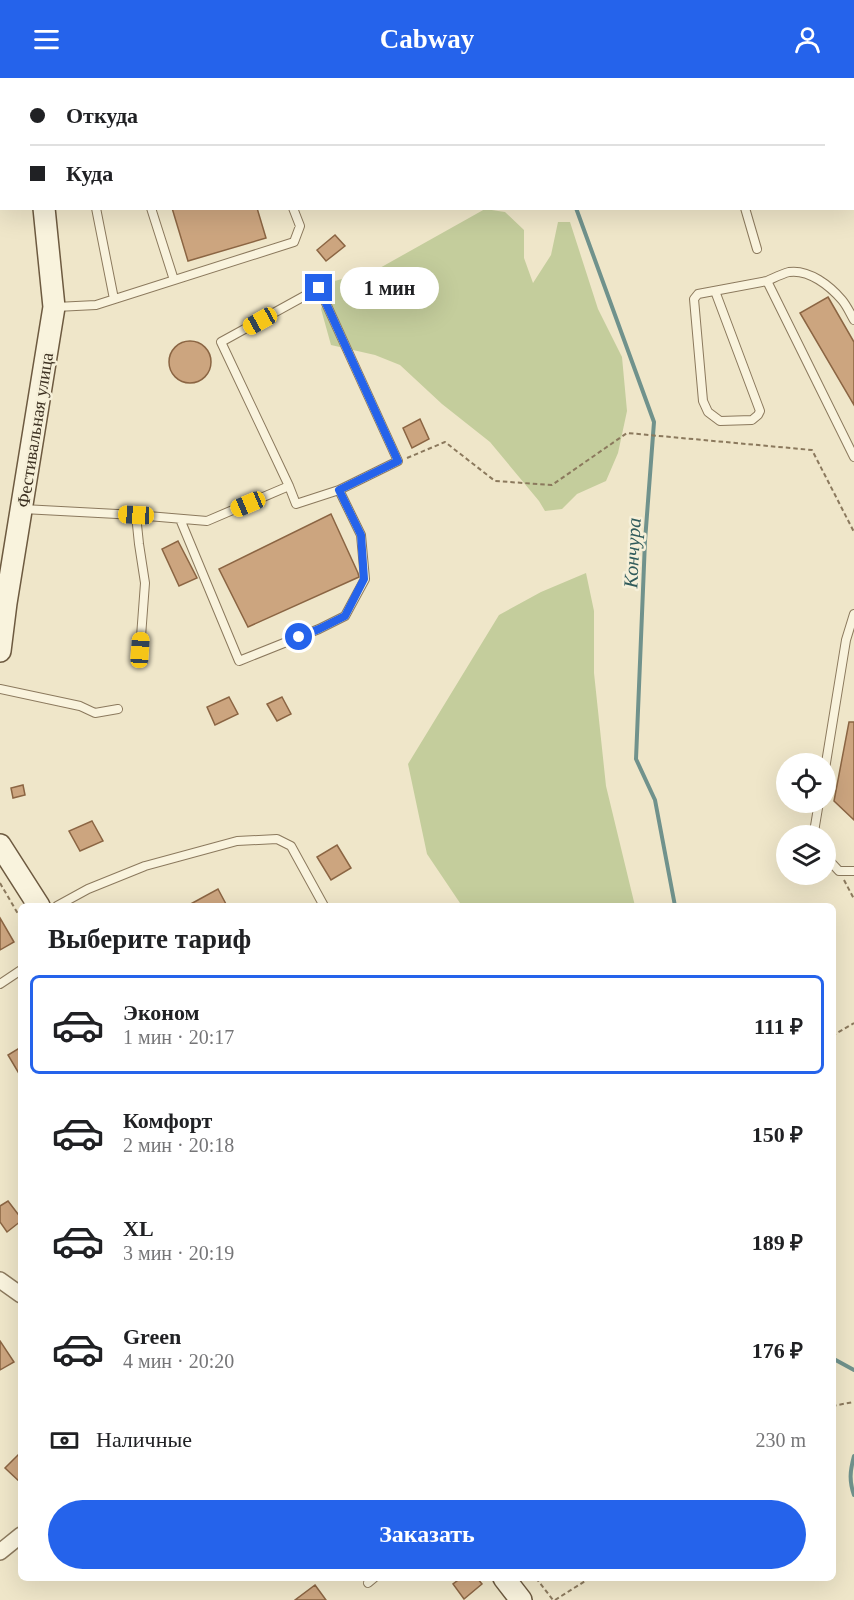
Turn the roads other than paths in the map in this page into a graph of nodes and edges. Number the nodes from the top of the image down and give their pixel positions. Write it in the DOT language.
graph roads {
  1 [pos="44,210"];
  2 [pos="96,210"];
  3 [pos="152,210"];
  4 [pos="294,210"];
  5 [pos="746,210"];
  6 [pos="757,249"];
  7 [pos="174,280"];
  8 [pos="767,281"];
  9 [pos="715,291"];
  10 [pos="114,299"];
  11 [pos="54,307"];
  12 [pos="854,320"];
  13 [pos="854,457"];
  14 [pos="289,486"];
  15 [pos="339,490"];
  16 [pos="22,509"];
  17 [pos="136,515"];
  18 [pos="180,519"];
  19 [pos="3,603"];
  20 [pos="854,614"];
  21 [pos="140,650"];
  22 [pos="0,651"];
  23 [pos="0,689"];
  24 [pos="118,709"];
  25 [pos="828,753"];
  26 [pos="0,845"];
  27 [pos="836,868"];
  28 [pos="854,871"];
  29 [pos="37,903"];
  30 [pos="62,903"];
  31 [pos="322,903"];
  32 [pos="18,972"];
  33 [pos="0,984"];
  34 [pos="0,1280"];
  35 [pos="18,1293"];
  36 [pos="18,1537"];
  37 [pos="0,1551"];
  38 [pos="506,1581"];
  39 [pos="521,1600"];
  1 -- 11 [label="main road, Фестивальная улица"];
  2 -- 10 [label="lane"];
  3 -- 7 [label="lane"];
  4 -- 7 [label="lane"];
  5 -- 6 [label="lane"];
  7 -- 10 [label="lane"];
  8 -- 9 [label="lane"];
  8 -- 12 [label="lane"];
  8 -- 13 [label="lane"];
  9 -- 9 [label="lane"];
  10 -- 11 [label="lane"];
  11 -- 16 [label="main road, Фестивальная улица"];
  14 -- 15 [label="lane"];
  14 -- 15 [label="lane"];
  14 -- 18 [label="lane"];
  15 -- 18 [label="lane"];
  16 -- 17 [label="lane"];
  16 -- 19 [label="main road, Фестивальная улица"];
  17 -- 18 [label="lane"];
  17 -- 21 [label="lane"];
  19 -- 22 [label="main road, Фестивальная улица"];
  20 -- 25 [label="lane"];
  23 -- 24 [label="lane"];
  26 -- 29 [label="main road"];
  27 -- 28 [label="lane"];
  30 -- 31 [label="lane"];
  32 -- 33 [label="lane"];
  34 -- 35 [label="street"];
  36 -- 37 [label="street"];
  38 -- 39 [label="main road"];
}
